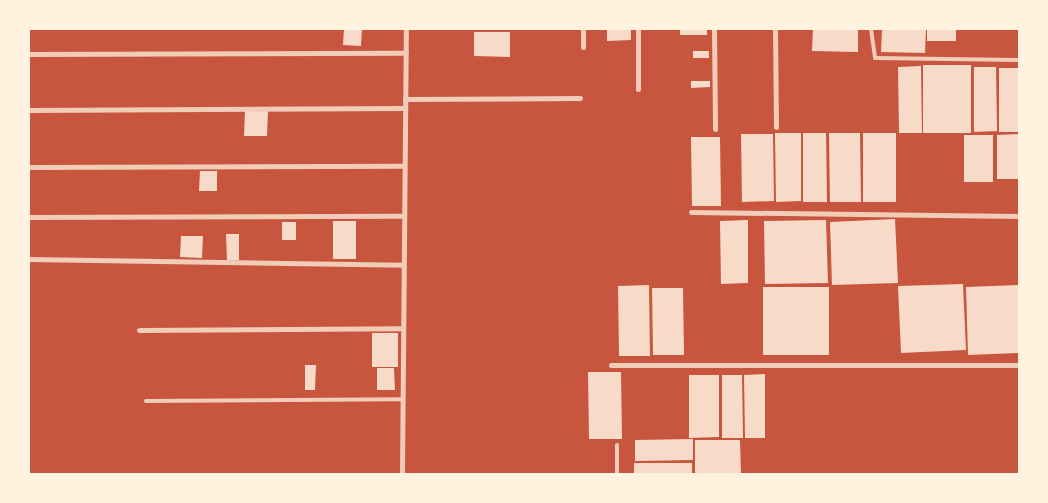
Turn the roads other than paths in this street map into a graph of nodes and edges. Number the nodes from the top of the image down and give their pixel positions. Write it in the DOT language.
graph roads {
  1 [pos="406,29"];
  2 [pos="583,29"];
  3 [pos="638,29"];
  4 [pos="714,29"];
  5 [pos="775,29"];
  6 [pos="871,29"];
  7 [pos="583,47"];
  8 [pos="406,53"];
  9 [pos="29,54"];
  10 [pos="1019,60"];
  11 [pos="638,89"];
  12 [pos="405,98"];
  13 [pos="580,98"];
  14 [pos="405,108"];
  15 [pos="29,110"];
  16 [pos="776,126"];
  17 [pos="715,129"];
  18 [pos="404,166"];
  19 [pos="29,167"];
  20 [pos="691,212"];
  21 [pos="403,216"];
  22 [pos="1019,216"];
  23 [pos="29,217"];
  24 [pos="29,258"];
  25 [pos="403,265"];
  26 [pos="402,328"];
  27 [pos="139,330"];
  28 [pos="611,365"];
  29 [pos="1019,365"];
  30 [pos="402,399"];
  31 [pos="146,401"];
  32 [pos="617,445"];
  33 [pos="402,474"];
  34 [pos="617,474"];
  1 -- 8 [label="street"];
  2 -- 7 [label="street"];
  3 -- 11 [label="street"];
  4 -- 17 [label="street"];
  5 -- 16 [label="street"];
  6 -- 10 [label="lane"];
  8 -- 9 [label="street"];
  8 -- 12 [label="street"];
  12 -- 13 [label="street"];
  12 -- 14 [label="street"];
  14 -- 15 [label="street"];
  14 -- 18 [label="street"];
  18 -- 19 [label="street"];
  18 -- 21 [label="street"];
  20 -- 22 [label="street"];
  21 -- 23 [label="street"];
  21 -- 25 [label="street"];
  24 -- 25 [label="street"];
  25 -- 26 [label="street"];
  26 -- 27 [label="street"];
  26 -- 30 [label="street"];
  28 -- 29 [label="street"];
  30 -- 31 [label="lane"];
  30 -- 33 [label="street"];
  32 -- 34 [label="lane"];
}
